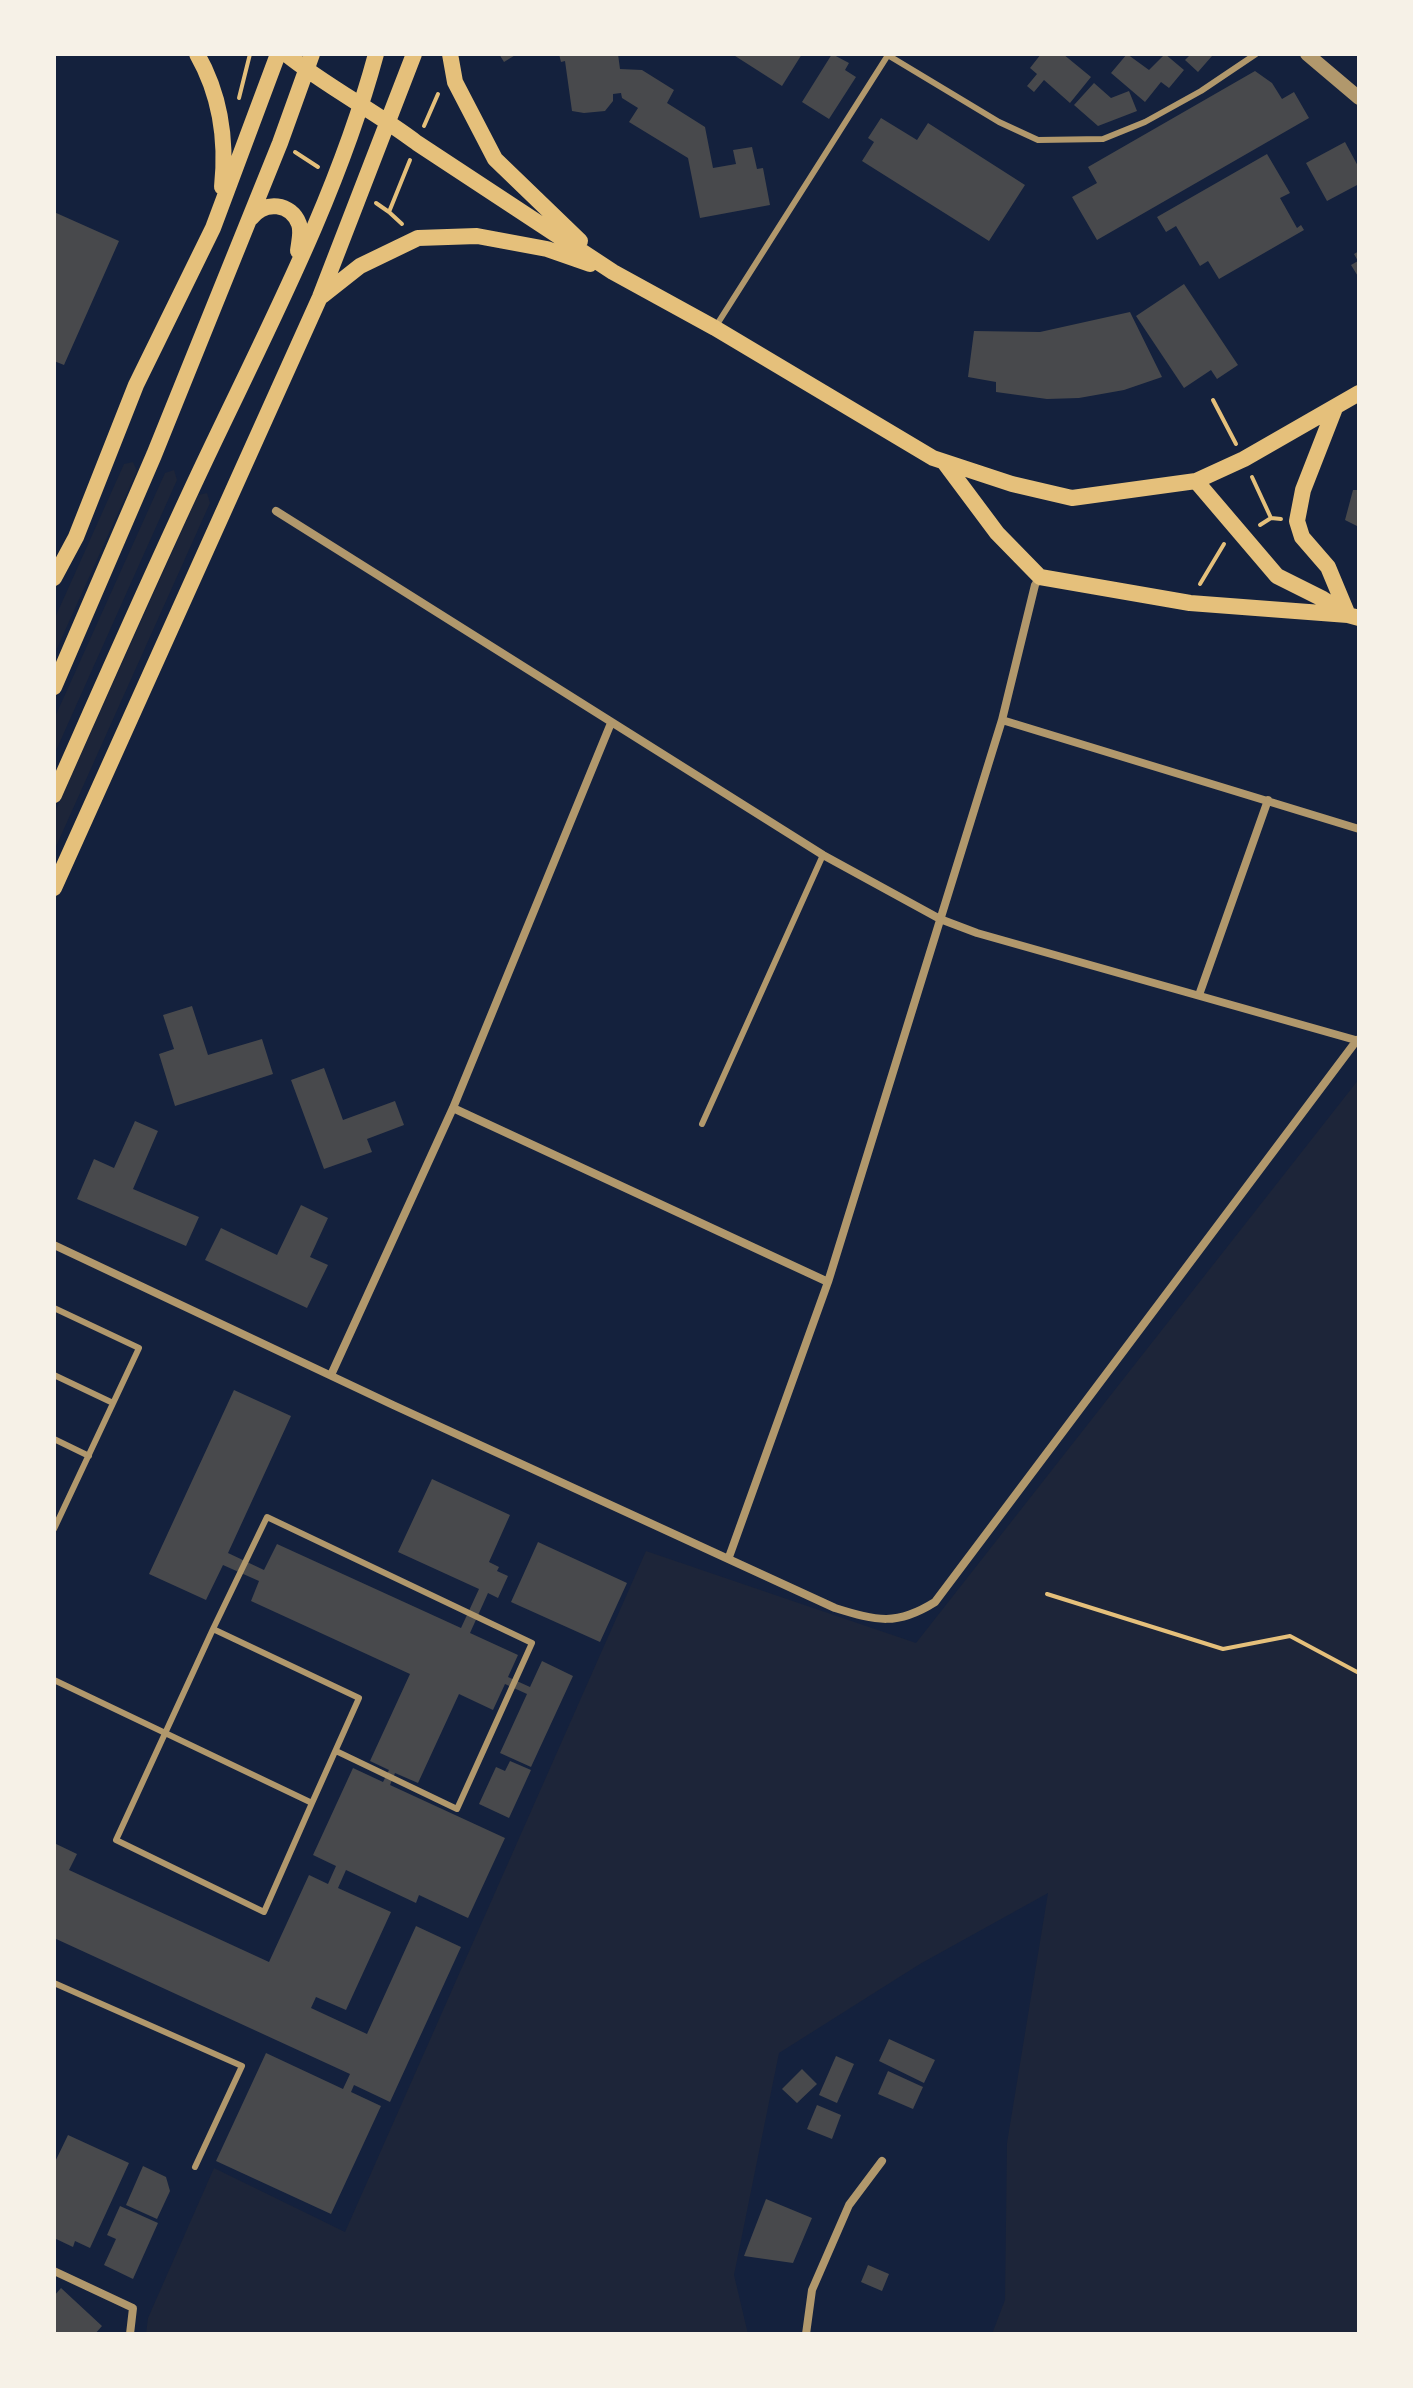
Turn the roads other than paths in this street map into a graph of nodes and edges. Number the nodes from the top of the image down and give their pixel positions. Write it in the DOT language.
graph roads {
  1 [pos="197,54"];
  2 [pos="278,54"];
  3 [pos="286,54"];
  4 [pos="312,54"];
  5 [pos="376,54"];
  6 [pos="414,54"];
  7 [pos="450,54"];
  8 [pos="1256,54"];
  9 [pos="1307,54"];
  10 [pos="887,55"];
  11 [pos="307,71"];
  12 [pos="1359,97"];
  13 [pos="362,106"];
  14 [pos="390,122"];
  15 [pos="247,224"];
  16 [pos="213,228"];
  17 [pos="295,272"];
  18 [pos="613,272"];
  19 [pos="320,297"];
  20 [pos="715,328"];
  21 [pos="1359,393"];
  22 [pos="1335,408"];
  23 [pos="944,462"];
  24 [pos="1196,481"];
  25 [pos="276,511"];
  26 [pos="1040,577"];
  27 [pos="54,578"];
  28 [pos="1354,616"];
  29 [pos="54,687"];
  30 [pos="1002,720"];
  31 [pos="611,723"];
  32 [pos="54,795"];
  33 [pos="1268,800"];
  34 [pos="1359,829"];
  35 [pos="823,855"];
  36 [pos="54,888"];
  37 [pos="940,919"];
  38 [pos="1199,995"];
  39 [pos="1358,1040"];
  40 [pos="453,1108"];
  41 [pos="702,1124"];
  42 [pos="54,1245"];
  43 [pos="828,1282"];
  44 [pos="54,1308"];
  45 [pos="54,1375"];
  46 [pos="331,1375"];
  47 [pos="113,1403"];
  48 [pos="54,1439"];
  49 [pos="89,1456"];
  50 [pos="54,1506"];
  51 [pos="63,1510"];
  52 [pos="54,1529"];
  53 [pos="729,1557"];
  54 [pos="213,1629"];
  55 [pos="54,1680"];
  56 [pos="164,1733"];
  57 [pos="336,1751"];
  58 [pos="312,1803"];
  59 [pos="54,1983"];
  60 [pos="882,2161"];
  61 [pos="195,2167"];
  62 [pos="54,2271"];
  63 [pos="130,2334"];
  64 [pos="806,2334"];
  1 -- 16 [label="main road"];
  2 -- 16 [label="main road"];
  3 -- 11 [label="main road"];
  4 -- 11 [label="main road"];
  5 -- 13 [label="main road"];
  6 -- 14 [label="main road"];
  7 -- 18 [label="main road"];
  8 -- 10 [label="lane"];
  9 -- 12 [label="street"];
  10 -- 20 [label="lane"];
  11 -- 13 [label="main road"];
  11 -- 15 [label="main road"];
  13 -- 14 [label="main road"];
  13 -- 17 [label="main road"];
  14 -- 18 [label="main road"];
  14 -- 19 [label="main road"];
  15 -- 17 [label="main road"];
  15 -- 29 [label="main road"];
  16 -- 27 [label="main road"];
  17 -- 32 [label="main road"];
  18 -- 19 [label="main road"];
  18 -- 20 [label="main road"];
  19 -- 36 [label="main road"];
  20 -- 23 [label="main road"];
  21 -- 22 [label="main road"];
  22 -- 24 [label="main road"];
  22 -- 28 [label="main road"];
  23 -- 24 [label="main road"];
  23 -- 26 [label="main road"];
  24 -- 28 [label="main road"];
  25 -- 31 [label="street"];
  26 -- 28 [label="main road"];
  26 -- 30 [label="street"];
  30 -- 33 [label="street"];
  30 -- 37 [label="street"];
  31 -- 35 [label="street"];
  31 -- 40 [label="street"];
  33 -- 34 [label="street"];
  33 -- 38 [label="street"];
  35 -- 37 [label="street"];
  35 -- 41 [label="lane"];
  37 -- 38 [label="street"];
  37 -- 43 [label="street"];
  38 -- 39 [label="street"];
  39 -- 53 [label="street"];
  40 -- 43 [label="street"];
  40 -- 46 [label="street"];
  42 -- 46 [label="street"];
  43 -- 53 [label="street"];
  44 -- 47 [label="lane"];
  45 -- 47 [label="lane"];
  46 -- 53 [label="street"];
  47 -- 49 [label="lane"];
  48 -- 49 [label="lane"];
  49 -- 51 [label="lane"];
  50 -- 51 [label="lane"];
  51 -- 52 [label="lane"];
  54 -- 56 [label="lane"];
  54 -- 57 [label="lane"];
  54 -- 57 [label="lane"];
  55 -- 56 [label="lane"];
  56 -- 58 [label="lane"];
  56 -- 58 [label="lane"];
  57 -- 58 [label="lane"];
  59 -- 61 [label="lane"];
  60 -- 64 [label="street"];
  62 -- 63 [label="street"];
}
